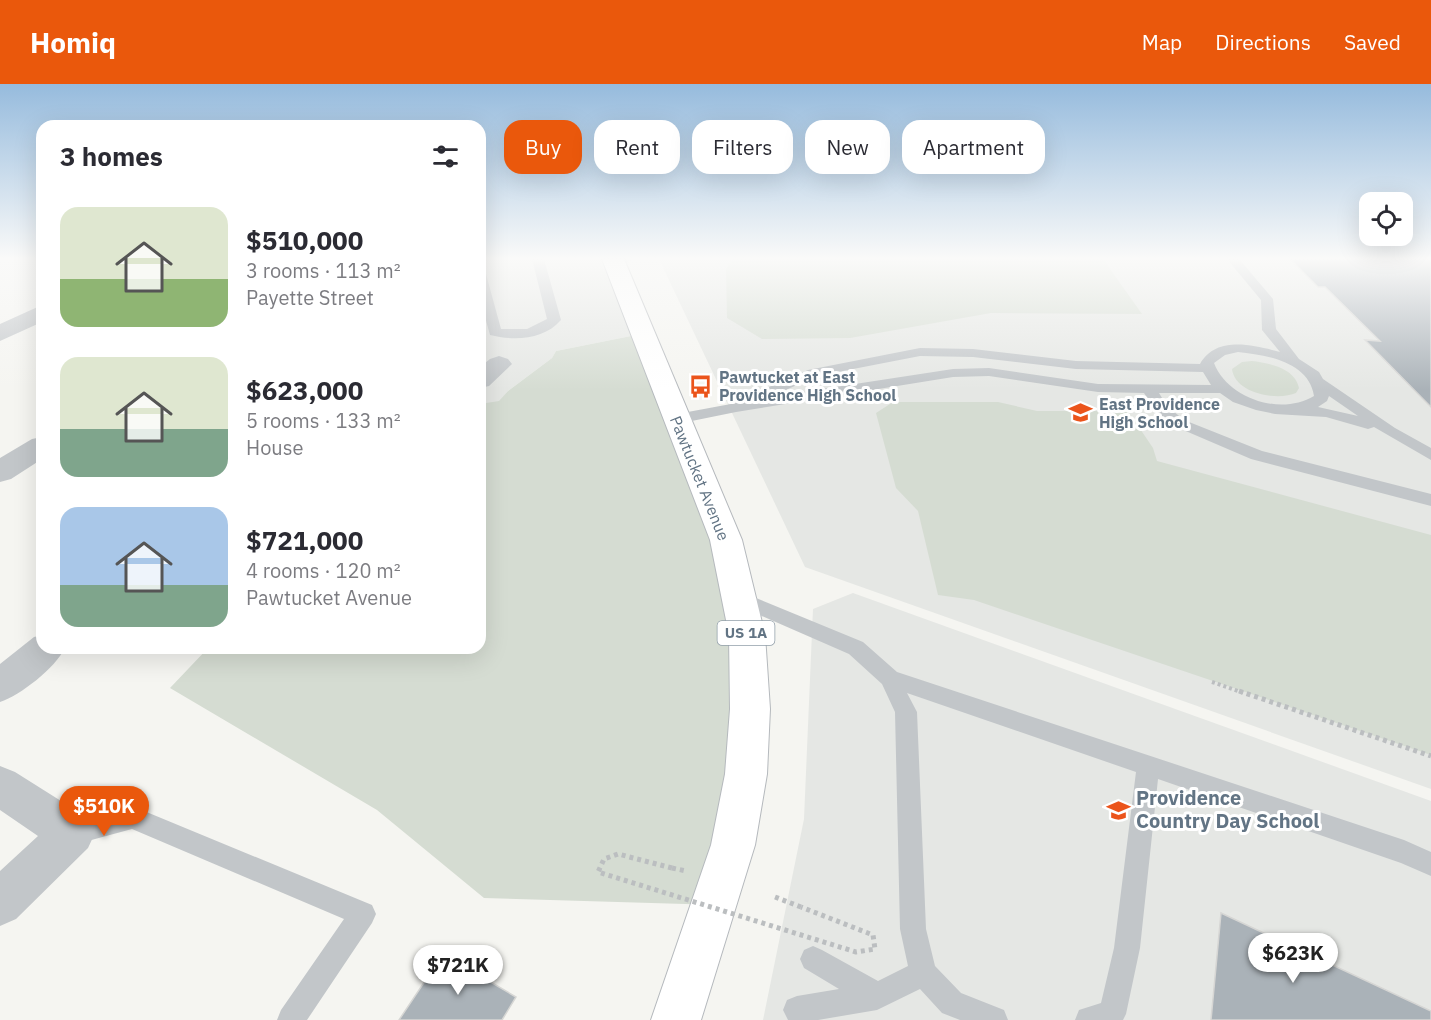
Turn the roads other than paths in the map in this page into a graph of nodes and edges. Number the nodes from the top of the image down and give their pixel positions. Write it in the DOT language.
graph roads {
  1 [pos="487,303"];
  2 [pos="549,303"];
  3 [pos="630,303"];
  4 [pos="1267,303"];
  5 [pos="36,315"];
  6 [pos="1269,330"];
  7 [pos="0,334"];
  8 [pos="1238,348"];
  9 [pos="1299,365"];
  10 [pos="1208,368"];
  11 [pos="1319,382"];
  12 [pos="1224,389"];
  13 [pos="1150,390"];
  14 [pos="736,407"];
  15 [pos="1285,410"];
  16 [pos="677,419"];
  17 [pos="1390,431"];
  18 [pos="36,450"];
  19 [pos="1431,455"];
  20 [pos="0,472"];
  21 [pos="1431,500"];
  22 [pos="739,598"];
  23 [pos="40,654"];
  24 [pos="890,678"];
  25 [pos="0,686"];
  26 [pos="1148,766"];
  27 [pos="0,786"];
  28 [pos="73,832"];
  29 [pos="1431,864"];
  30 [pos="0,903"];
  31 [pos="813,959"];
  32 [pos="923,973"];
  33 [pos="877,996"];
  34 [pos="797,1010"];
  35 [pos="291,1020"];
  36 [pos="676,1020"];
  37 [pos="994,1020"];
  38 [pos="1089,1020"];
  1 -- 2 [label="lane"];
  3 -- 16 [label="main road, Pawtucket Avenue / US 1A"];
  4 -- 6 [label="lane"];
  5 -- 7 [label="street"];
  6 -- 8 [label="lane"];
  6 -- 9 [label="lane"];
  8 -- 9 [label="lane"];
  8 -- 10 [label="lane"];
  9 -- 11 [label="lane"];
  10 -- 12 [label="lane"];
  10 -- 14 [label="lane"];
  11 -- 15 [label="lane"];
  11 -- 17 [label="lane"];
  12 -- 13 [label="lane"];
  12 -- 15 [label="lane"];
  13 -- 14 [label="lane"];
  13 -- 21 [label="lane"];
  14 -- 16 [label="lane"];
  15 -- 17 [label="lane"];
  16 -- 22 [label="main road, Pawtucket Avenue / US 1A"];
  17 -- 19 [label="lane"];
  18 -- 20 [label="street"];
  22 -- 24 [label="lane"];
  22 -- 36 [label="main road, Pawtucket Avenue / US 1A"];
  23 -- 25 [label="street"];
  24 -- 26 [label="lane"];
  24 -- 32 [label="lane"];
  26 -- 29 [label="lane"];
  26 -- 38 [label="lane"];
  27 -- 28 [label="street"];
  28 -- 30 [label="street"];
  28 -- 35 [label="lane"];
  31 -- 33 [label="lane"];
  32 -- 33 [label="lane"];
  32 -- 37 [label="lane"];
  33 -- 34 [label="lane"];
}
